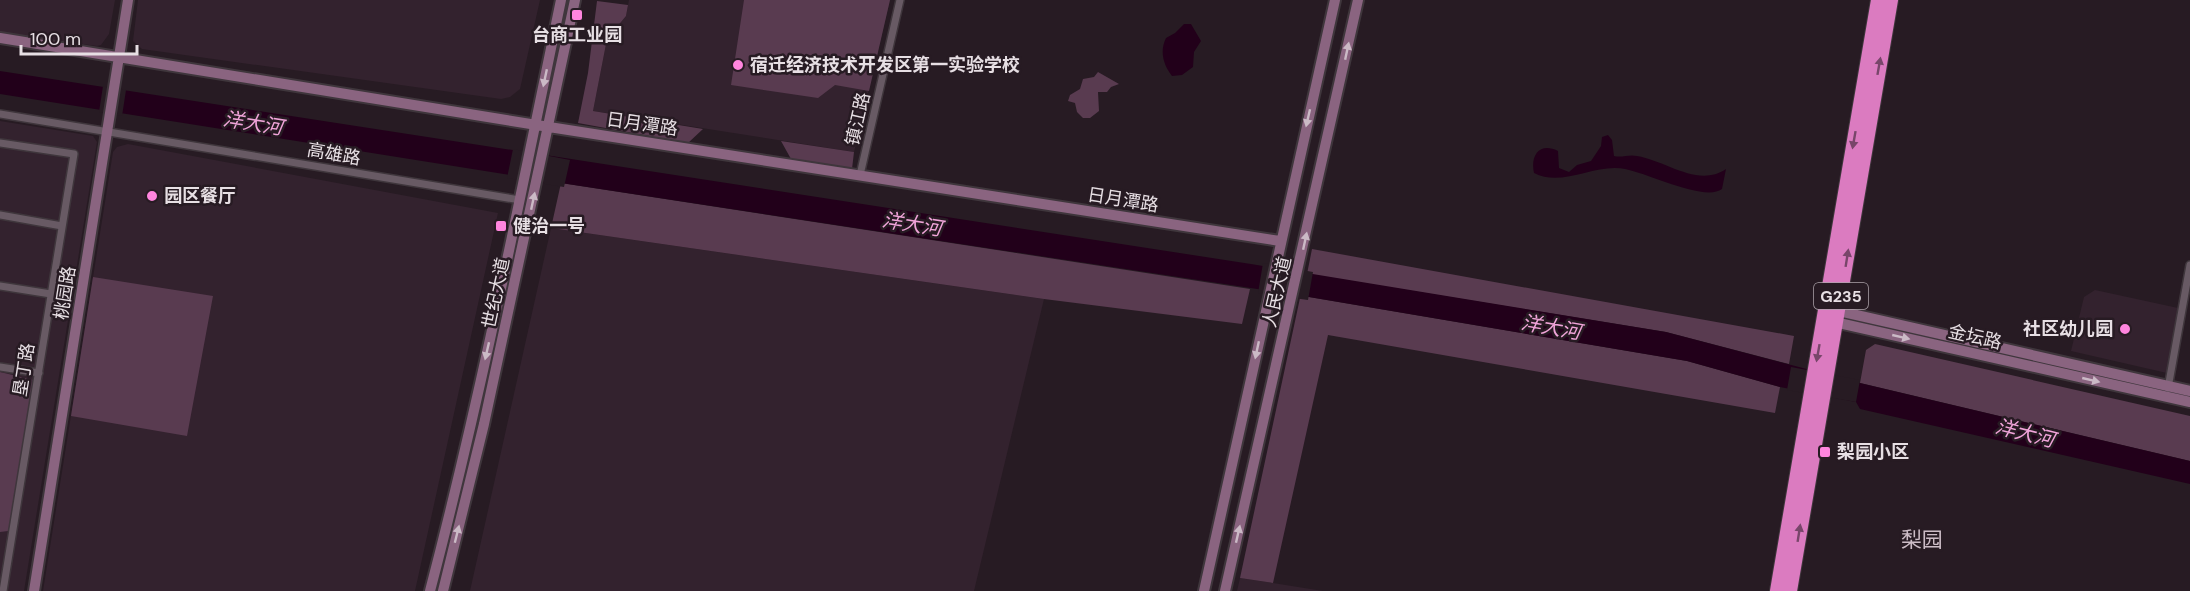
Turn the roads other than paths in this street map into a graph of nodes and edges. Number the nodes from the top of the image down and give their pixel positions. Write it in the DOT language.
graph roads {
  1 [pos="128,0"];
  2 [pos="561,0"];
  3 [pos="575,0"];
  4 [pos="900,0"];
  5 [pos="1335,0"];
  6 [pos="1358,0"];
  7 [pos="1878,0"];
  8 [pos="1891,0"];
  9 [pos="0,38"];
  10 [pos="119,56"];
  11 [pos="0,114"];
  12 [pos="535,125"];
  13 [pos="549,127"];
  14 [pos="107,131"];
  15 [pos="0,143"];
  16 [pos="861,175"];
  17 [pos="520,200"];
  18 [pos="0,215"];
  19 [pos="62,226"];
  20 [pos="1280,242"];
  21 [pos="2190,266"];
  22 [pos="0,286"];
  23 [pos="51,294"];
  24 [pos="1831,315"];
  25 [pos="0,367"];
  26 [pos="39,373"];
  27 [pos="2168,391"];
  28 [pos="2190,391"];
  29 [pos="2190,402"];
  30 [pos="3,591"];
  31 [pos="34,591"];
  32 [pos="430,591"];
  33 [pos="443,591"];
  34 [pos="1204,591"];
  35 [pos="1226,591"];
  36 [pos="1778,591"];
  37 [pos="1790,591"];
  1 -- 10 [label="street, 桃园路"];
  2 -- 12 [label="street, 世纪大道, one-way"];
  3 -- 13 [label="street, 世纪大道"];
  4 -- 16 [label="street, 镇江路"];
  5 -- 20 [label="street, 人民大道, one-way"];
  35 -- 6 [label="street, 人民大道, one-way"];
  7 -- 24 [label="highway, G235, one-way"];
  24 -- 8 [label="highway, G235, one-way"];
  9 -- 10 [label="street, 日月潭路"];
  10 -- 12 [label="street, 日月潭路"];
  10 -- 14 [label="street, 桃园路"];
  11 -- 14 [label="street, 高雄路"];
  12 -- 13 [label="street, 日月潭路"];
  12 -- 17 [label="street, 世纪大道"];
  13 -- 16 [label="street, 日月潭路"];
  33 -- 13 [label="street, 世纪大道, one-way"];
  14 -- 17 [label="street, 高雄路"];
  14 -- 31 [label="street, 桃园路"];
  15 -- 19 [label="street, 垦丁路"];
  16 -- 20 [label="street, 日月潭路"];
  17 -- 32 [label="street, 世纪大道, one-way"];
  18 -- 19 [label="street"];
  19 -- 23 [label="street, 垦丁路"];
  20 -- 34 [label="street, 人民大道, one-way"];
  21 -- 27 [label="street"];
  22 -- 23 [label="street"];
  23 -- 26 [label="street, 垦丁路"];
  24 -- 27 [label="street, 金坛路"];
  24 -- 36 [label="highway, G235, one-way"];
  37 -- 24 [label="highway, G235, one-way"];
  25 -- 26 [label="street"];
  26 -- 30 [label="street, 垦丁路"];
  27 -- 28 [label="street, 金坛路"];
  27 -- 29 [label="street, 金坛路"];
}
